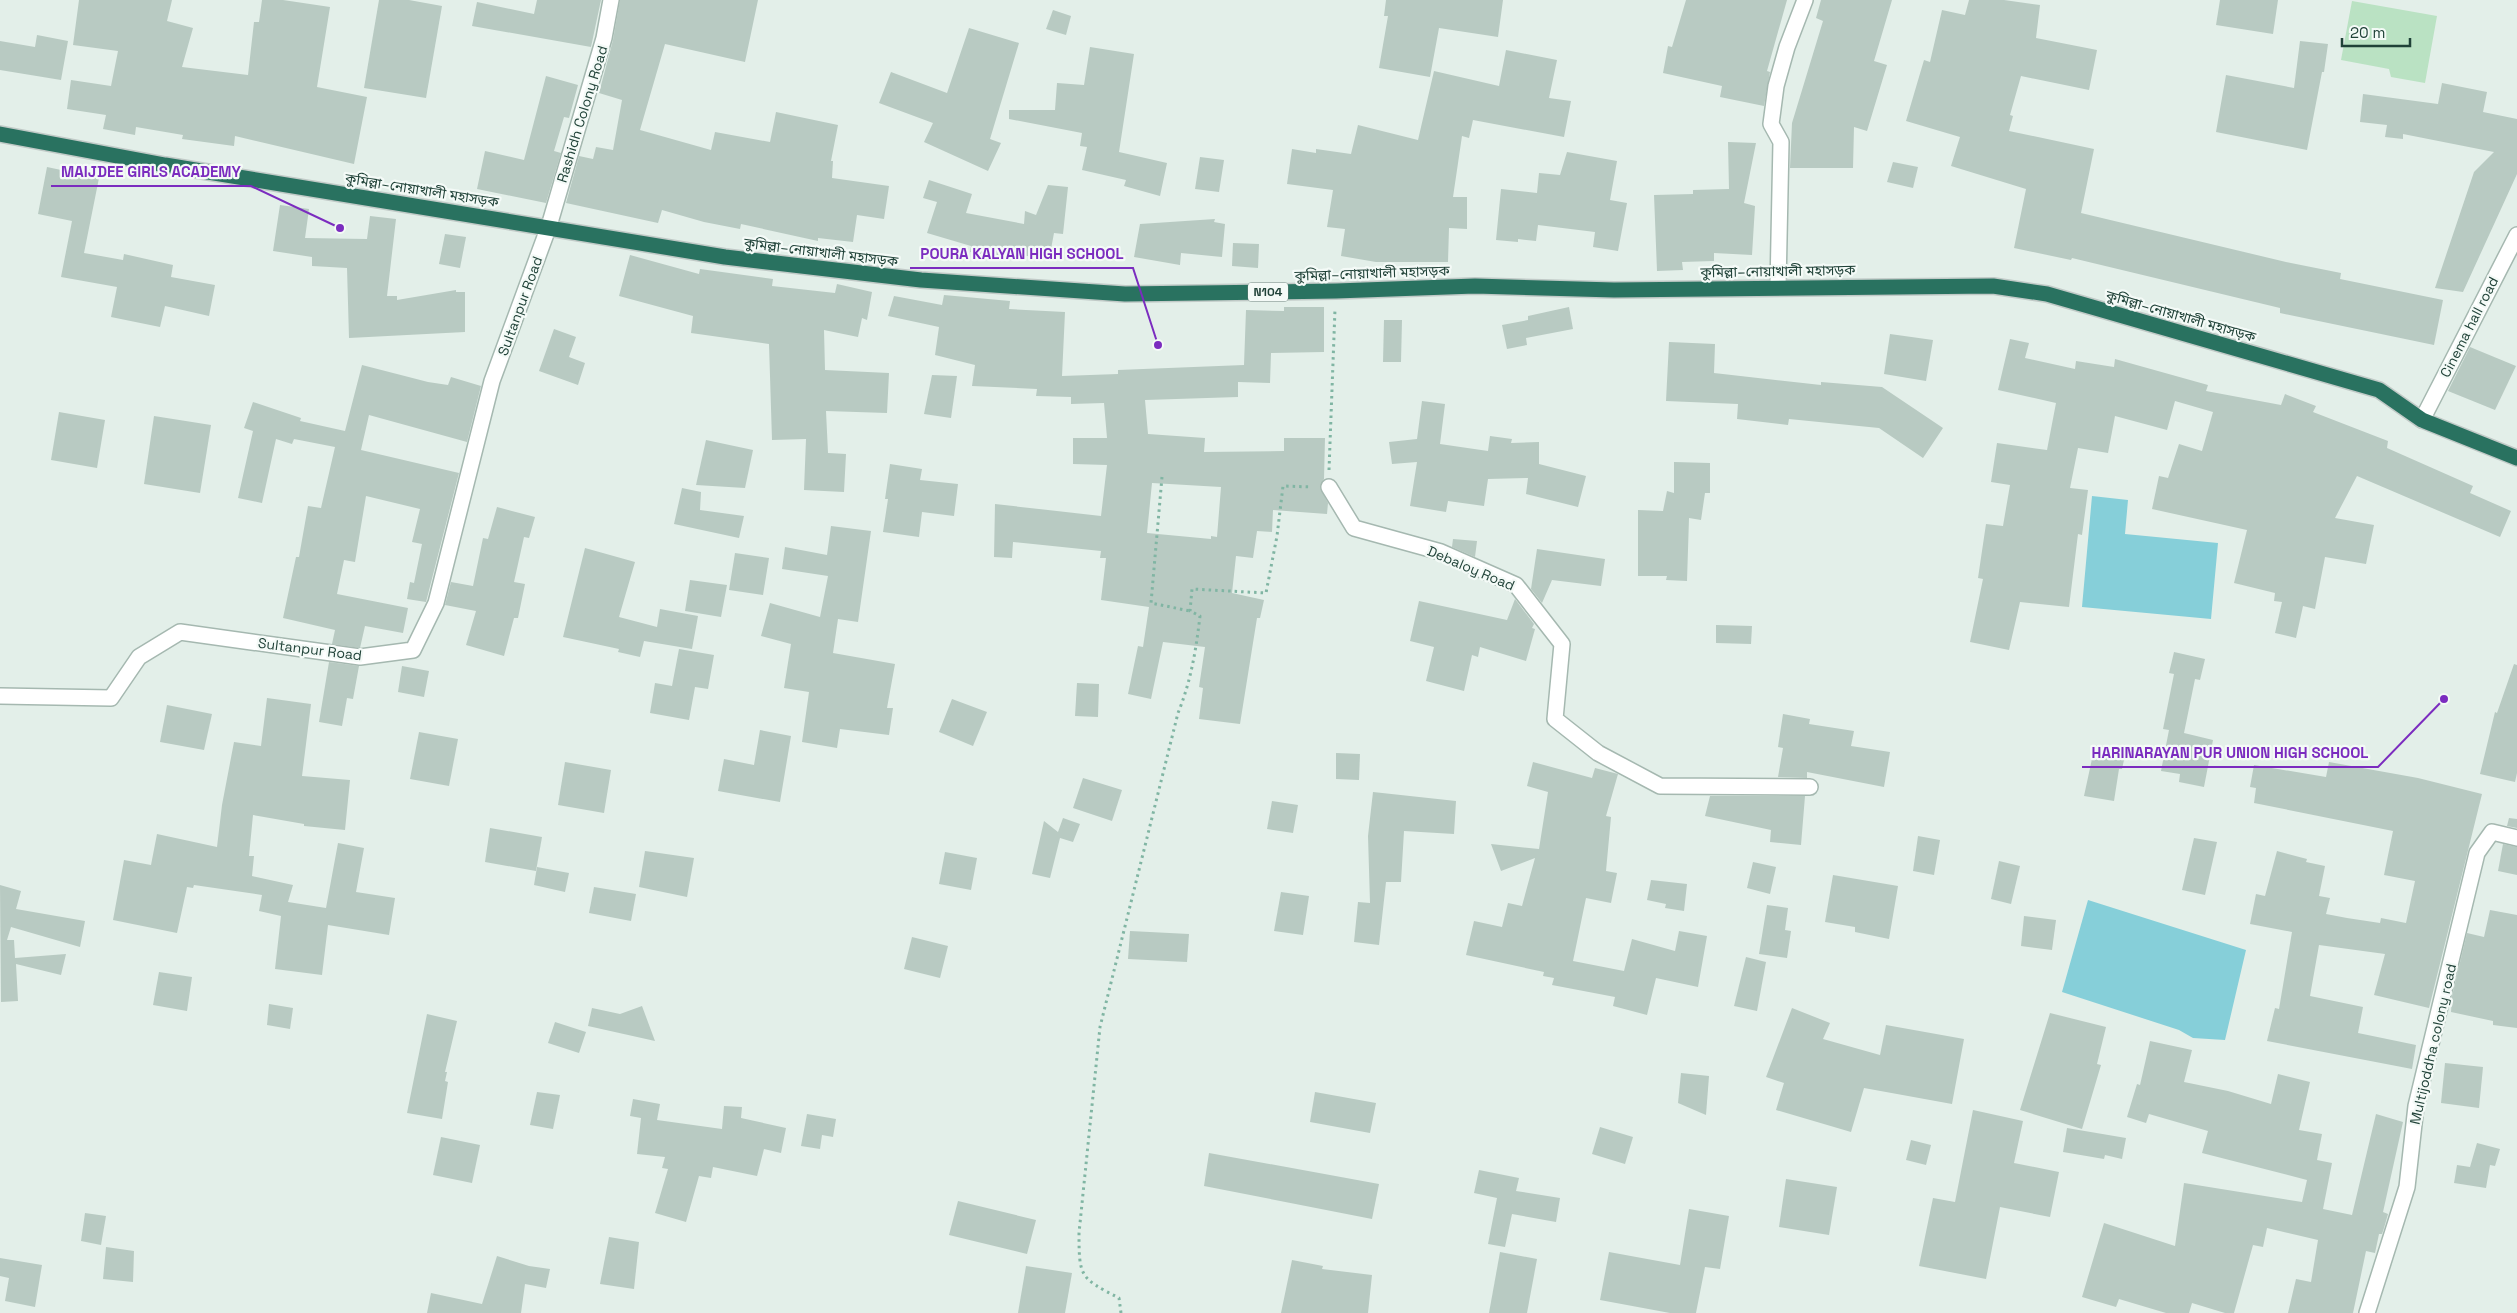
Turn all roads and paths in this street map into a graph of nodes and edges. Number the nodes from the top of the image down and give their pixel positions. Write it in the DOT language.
graph roads {
  1 [pos="611,0"];
  2 [pos="1805,0"];
  3 [pos="0,134"];
  4 [pos="549,226"];
  5 [pos="2517,235"];
  6 [pos="1778,287"];
  7 [pos="1336,291"];
  8 [pos="2422,420"];
  9 [pos="2517,458"];
  10 [pos="1162,477"];
  11 [pos="1329,487"];
  12 [pos="1190,611"];
  13 [pos="0,696"];
  14 [pos="1810,787"];
  15 [pos="2517,838"];
  16 [pos="1122,1313"];
  17 [pos="2367,1313"];
  1 -- 4 [label="street, Rashidh Colony Road"];
  2 -- 6 [label="street"];
  3 -- 4 [label="highway, কুমিল্লা–নোয়াখালী মহাসড়ক / N104"];
  4 -- 7 [label="highway, কুমিল্লা–নোয়াখালী মহাসড়ক / N104"];
  4 -- 13 [label="street, Sultanpur Road"];
  5 -- 8 [label="street, Cinema hall road"];
  6 -- 7 [label="highway, কুমিল্লা–নোয়াখালী মহাসড়ক / N104"];
  6 -- 8 [label="highway, কুমিল্লা–নোয়াখালী মহাসড়ক / N104"];
  7 -- 11 [label="path"];
  8 -- 9 [label="highway, কুমিল্লা–নোয়াখালী মহাসড়ক / N104"];
  10 -- 12 [label="path"];
  11 -- 12 [label="path"];
  11 -- 14 [label="street, Debaloy Road"];
  12 -- 16 [label="path"];
  15 -- 17 [label="street, Multijoddha colony road"];
}
